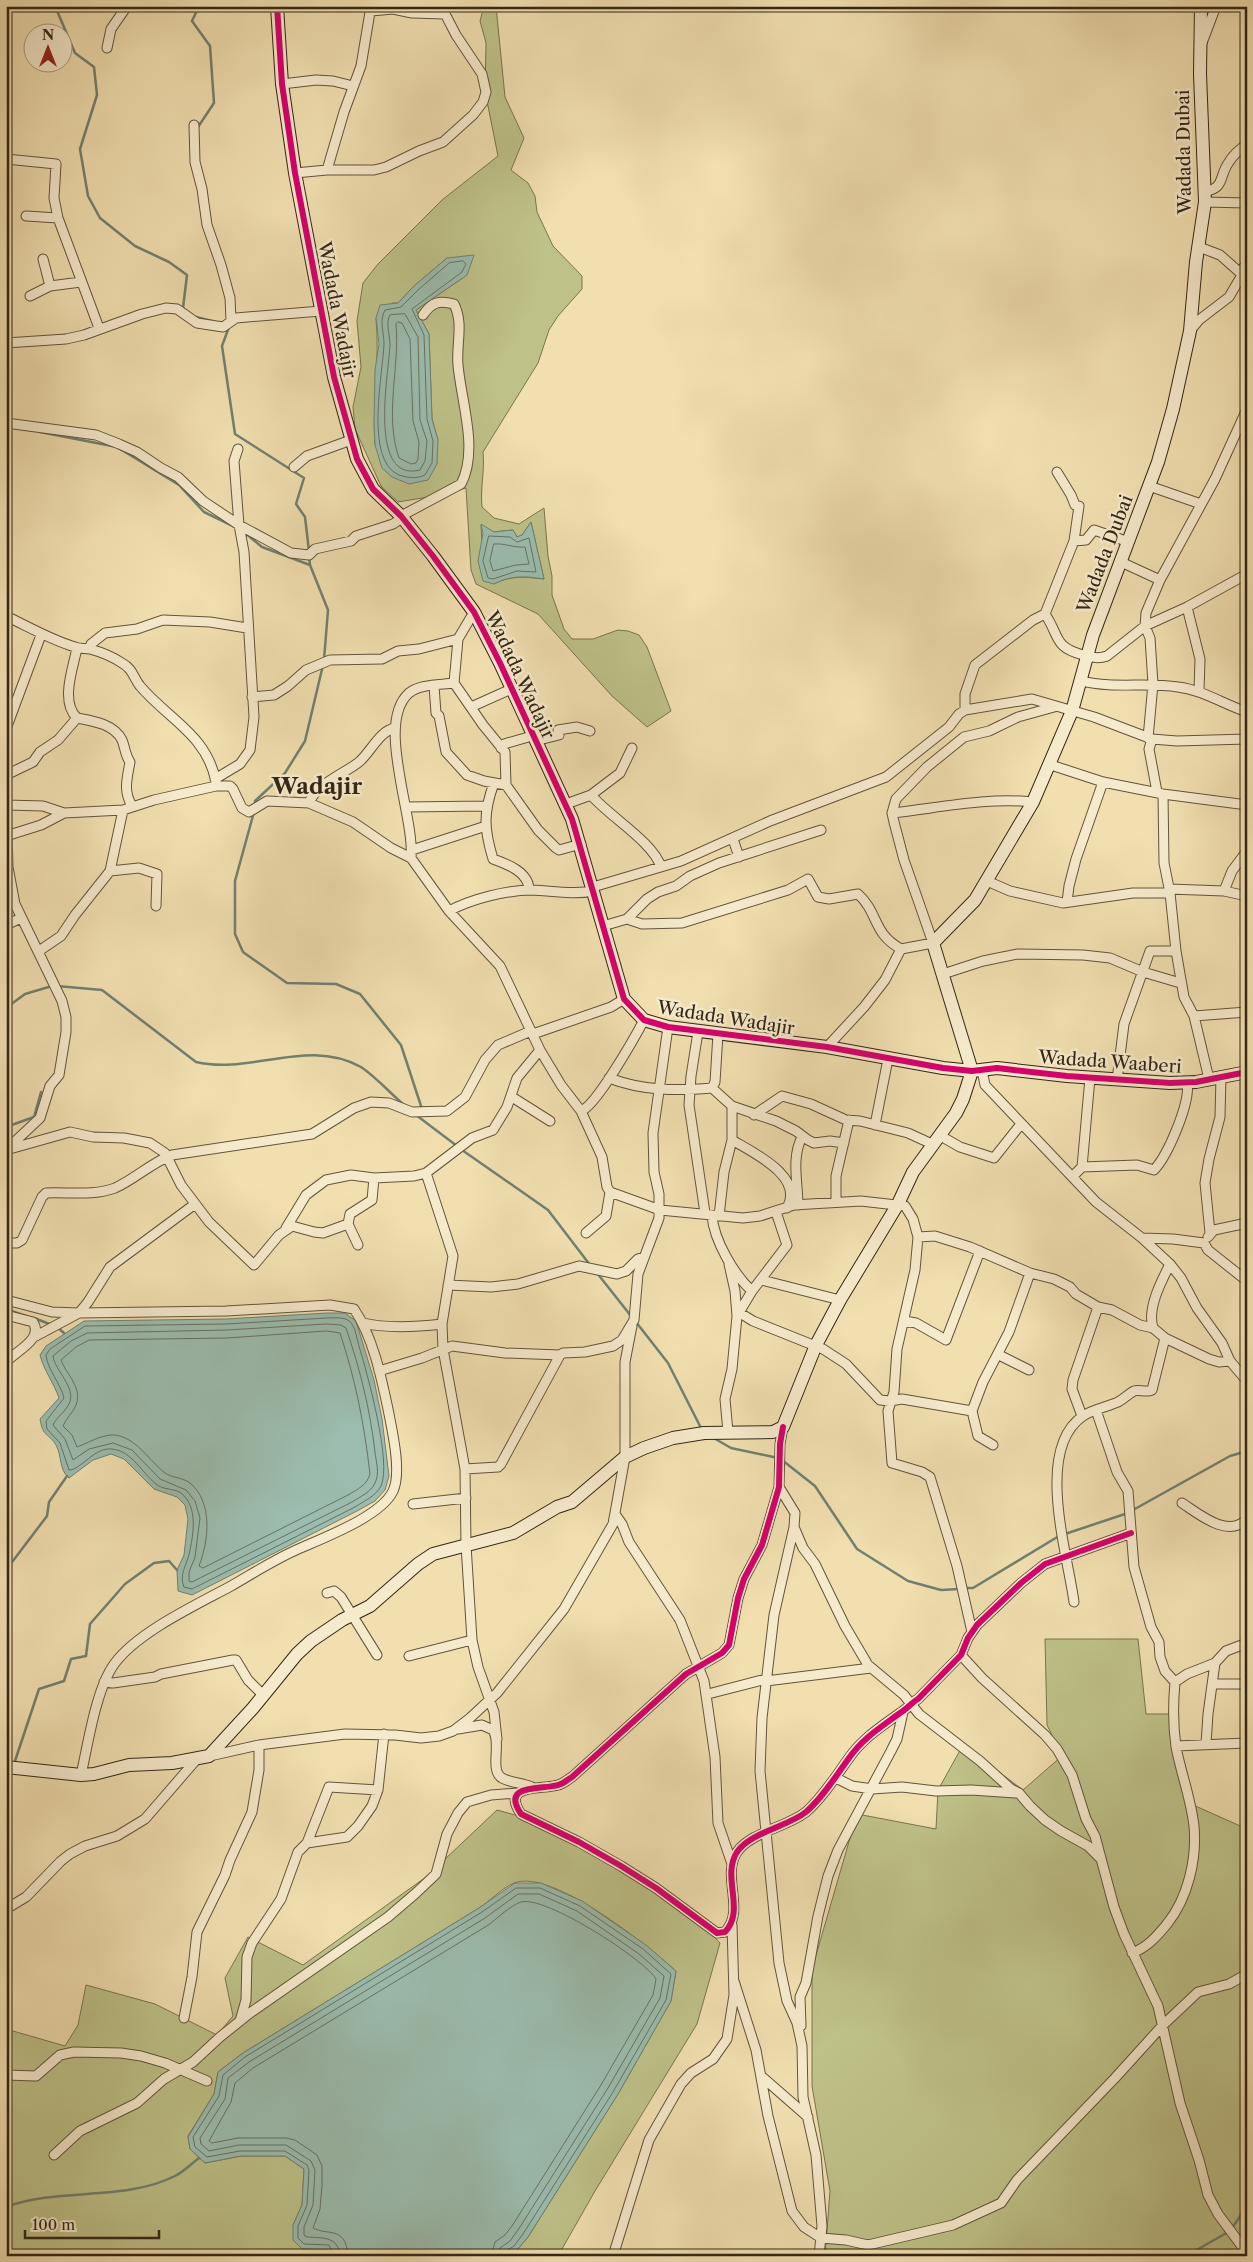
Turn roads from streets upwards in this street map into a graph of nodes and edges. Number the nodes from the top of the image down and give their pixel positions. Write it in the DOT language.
graph roads {
  1 [pos="127,6"];
  2 [pos="277,6"];
  3 [pos="1201,6"];
  4 [pos="1216,6"];
  5 [pos="371,9"];
  6 [pos="442,10"];
  7 [pos="1200,46"];
  8 [pos="107,48"];
  9 [pos="1247,83"];
  10 [pos="282,84"];
  11 [pos="353,86"];
  12 [pos="1247,92"];
  13 [pos="194,125"];
  14 [pos="1247,144"];
  15 [pos="6,159"];
  16 [pos="327,170"];
  17 [pos="295,173"];
  18 [pos="1205,196"];
  19 [pos="1247,203"];
  20 [pos="26,216"];
  21 [pos="58,218"];
  22 [pos="1200,247"];
  23 [pos="44,259"];
  24 [pos="1247,263"];
  25 [pos="1243,276"];
  26 [pos="81,282"];
  27 [pos="50,286"];
  28 [pos="30,296"];
  29 [pos="321,311"];
  30 [pos="423,315"];
  31 [pos="231,320"];
  32 [pos="99,328"];
  33 [pos="1190,331"];
  34 [pos="6,343"];
  35 [pos="1246,412"];
  36 [pos="6,423"];
  37 [pos="351,440"];
  38 [pos="238,450"];
  39 [pos="294,467"];
  40 [pos="1057,472"];
  41 [pos="1149,486"];
  42 [pos="1201,504"];
  43 [pos="401,517"];
  44 [pos="239,525"];
  45 [pos="1074,541"];
  46 [pos="1129,542"];
  47 [pos="1121,562"];
  48 [pos="1247,574"];
  49 [pos="1160,580"];
  50 [pos="1187,607"];
  51 [pos="474,612"];
  52 [pos="1045,614"];
  53 [pos="6,616"];
  54 [pos="1145,626"];
  55 [pos="247,628"];
  56 [pos="41,635"];
  57 [pos="458,639"];
  58 [pos="77,648"];
  59 [pos="90,649"];
  60 [pos="1086,656"];
  61 [pos="1082,680"];
  62 [pos="454,683"];
  63 [pos="1153,684"];
  64 [pos="434,686"];
  65 [pos="511,689"];
  66 [pos="1200,691"];
  67 [pos="252,697"];
  68 [pos="471,707"];
  69 [pos="1054,707"];
  70 [pos="965,710"];
  71 [pos="1072,711"];
  72 [pos="1247,712"];
  73 [pos="77,718"];
  74 [pos="7,725"];
  75 [pos="395,728"];
  76 [pos="590,731"];
  77 [pos="1150,738"];
  78 [pos="533,739"];
  79 [pos="1247,739"];
  80 [pos="501,748"];
  81 [pos="632,748"];
  82 [pos="1050,765"];
  83 [pos="6,775"];
  84 [pos="216,782"];
  85 [pos="1103,782"];
  86 [pos="494,783"];
  87 [pos="506,785"];
  88 [pos="1160,793"];
  89 [pos="591,795"];
  90 [pos="1033,802"];
  91 [pos="309,803"];
  92 [pos="566,804"];
  93 [pos="6,805"];
  94 [pos="1247,805"];
  95 [pos="486,806"];
  96 [pos="406,807"];
  97 [pos="127,808"];
  98 [pos="64,813"];
  99 [pos="892,813"];
  100 [pos="486,826"];
  101 [pos="821,830"];
  102 [pos="7,836"];
  103 [pos="733,839"];
  104 [pos="581,844"];
  105 [pos="1247,851"];
  106 [pos="411,854"];
  107 [pos="739,856"];
  108 [pos="661,867"];
  109 [pos="110,871"];
  110 [pos="987,881"];
  111 [pos="593,889"];
  112 [pos="530,890"];
  113 [pos="1170,891"];
  114 [pos="1224,891"];
  115 [pos="1247,896"];
  116 [pos="1067,902"];
  117 [pos="156,906"];
  118 [pos="449,911"];
  119 [pos="21,918"];
  120 [pos="627,919"];
  121 [pos="6,924"];
  122 [pos="603,926"];
  123 [pos="934,943"];
  124 [pos="901,949"];
  125 [pos="1176,951"];
  126 [pos="39,952"];
  127 [pos="1143,972"];
  128 [pos="943,974"];
  129 [pos="1181,981"];
  130 [pos="624,999"];
  131 [pos="1247,1012"];
  132 [pos="1194,1016"];
  133 [pos="644,1020"];
  134 [pos="668,1027"];
  135 [pos="532,1032"];
  136 [pos="698,1032"];
  137 [pos="718,1034"];
  138 [pos="827,1047"];
  139 [pos="540,1050"];
  140 [pos="888,1059"];
  141 [pos="977,1071"];
  142 [pos="1247,1072"];
  143 [pos="1215,1077"];
  144 [pos="609,1078"];
  145 [pos="1090,1078"];
  146 [pos="1117,1080"];
  147 [pos="1187,1082"];
  148 [pos="712,1088"];
  149 [pos="660,1089"];
  150 [pos="690,1090"];
  151 [pos="512,1097"];
  152 [pos="732,1106"];
  153 [pos="582,1111"];
  154 [pos="754,1114"];
  155 [pos="849,1120"];
  156 [pos="550,1121"];
  157 [pos="1021,1124"];
  158 [pos="875,1125"];
  159 [pos="802,1137"];
  160 [pos="935,1139"];
  161 [pos="732,1140"];
  162 [pos="844,1143"];
  163 [pos="6,1150"];
  164 [pos="166,1157"];
  165 [pos="1082,1167"];
  166 [pos="426,1173"];
  167 [pos="1073,1176"];
  168 [pos="374,1178"];
  169 [pos="610,1192"];
  170 [pos="836,1202"];
  171 [pos="194,1204"];
  172 [pos="898,1204"];
  173 [pos="798,1205"];
  174 [pos="787,1208"];
  175 [pos="660,1210"];
  176 [pos="776,1212"];
  177 [pos="712,1215"];
  178 [pos="1247,1223"];
  179 [pos="348,1224"];
  180 [pos="286,1229"];
  181 [pos="586,1233"];
  182 [pos="1210,1233"];
  183 [pos="918,1237"];
  184 [pos="1142,1238"];
  185 [pos="6,1243"];
  186 [pos="1204,1243"];
  187 [pos="358,1245"];
  188 [pos="980,1251"];
  189 [pos="644,1257"];
  190 [pos="728,1258"];
  191 [pos="1170,1264"];
  192 [pos="1030,1273"];
  193 [pos="762,1280"];
  194 [pos="1247,1281"];
  195 [pos="448,1285"];
  196 [pos="752,1291"];
  197 [pos="6,1300"];
  198 [pos="840,1300"];
  199 [pos="1098,1307"];
  200 [pos="79,1313"];
  201 [pos="6,1315"];
  202 [pos="738,1315"];
  203 [pos="904,1321"];
  204 [pos="363,1323"];
  205 [pos="442,1324"];
  206 [pos="632,1326"];
  207 [pos="1153,1328"];
  208 [pos="36,1336"];
  209 [pos="1165,1338"];
  210 [pos="816,1345"];
  211 [pos="443,1349"];
  212 [pos="560,1355"];
  213 [pos="998,1355"];
  214 [pos="1230,1361"];
  215 [pos="6,1362"];
  216 [pos="379,1370"];
  217 [pos="1029,1370"];
  218 [pos="1247,1381"];
  219 [pos="890,1401"];
  220 [pos="972,1410"];
  221 [pos="1096,1410"];
  222 [pos="1082,1416"];
  223 [pos="784,1426"];
  224 [pos="728,1432"];
  225 [pos="993,1445"];
  226 [pos="625,1458"];
  227 [pos="465,1469"];
  228 [pos="779,1487"];
  229 [pos="466,1498"];
  230 [pos="1182,1502"];
  231 [pos="413,1504"];
  232 [pos="615,1514"];
  233 [pos="1247,1519"];
  234 [pos="794,1527"];
  235 [pos="1131,1533"];
  236 [pos="466,1545"];
  237 [pos="1066,1556"];
  238 [pos="327,1593"];
  239 [pos="1074,1602"];
  240 [pos="352,1615"];
  241 [pos="972,1632"];
  242 [pos="472,1640"];
  243 [pos="1247,1643"];
  244 [pos="376,1654"];
  245 [pos="961,1655"];
  246 [pos="409,1656"];
  247 [pos="1214,1663"];
  248 [pos="699,1666"];
  249 [pos="871,1668"];
  250 [pos="766,1680"];
  251 [pos="104,1682"];
  252 [pos="1175,1682"];
  253 [pos="1212,1684"];
  254 [pos="1247,1684"];
  255 [pos="708,1694"];
  256 [pos="263,1695"];
  257 [pos="490,1700"];
  258 [pos="910,1703"];
  259 [pos="903,1712"];
  260 [pos="453,1731"];
  261 [pos="384,1734"];
  262 [pos="497,1739"];
  263 [pos="1247,1743"];
  264 [pos="1206,1744"];
  265 [pos="259,1745"];
  266 [pos="1176,1746"];
  267 [pos="209,1756"];
  268 [pos="196,1760"];
  269 [pos="6,1767"];
  270 [pos="81,1775"];
  271 [pos="836,1778"];
  272 [pos="533,1788"];
  273 [pos="872,1789"];
  274 [pos="378,1790"];
  275 [pos="518,1793"];
  276 [pos="1019,1793"];
  277 [pos="766,1833"];
  278 [pos="307,1843"];
  279 [pos="1101,1859"];
  280 [pos="732,1864"];
  281 [pos="6,1909"];
  282 [pos="732,1925"];
  283 [pos="1132,1953"];
  284 [pos="1247,1974"];
  285 [pos="734,1981"];
  286 [pos="184,2018"];
  287 [pos="240,2021"];
  288 [pos="1163,2025"];
  289 [pos="802,2046"];
  290 [pos="180,2068"];
  291 [pos="6,2075"];
  292 [pos="761,2076"];
  293 [pos="208,2081"];
  294 [pos="808,2117"];
  295 [pos="54,2156"];
  296 [pos="821,2238"];
  297 [pos="1247,2253"];
  298 [pos="613,2256"];
  299 [pos="819,2256"];
  1 -- 8 [label="street"];
  2 -- 10 [label="street, Wadada Wadajir"];
  3 -- 7 [label="street, Wadada Dubai"];
  4 -- 7 [label="street"];
  5 -- 6 [label="street"];
  5 -- 11 [label="street"];
  6 -- 16 [label="street"];
  7 -- 18 [label="street, Wadada Dubai"];
  9 -- 12 [label="street"];
  10 -- 11 [label="street"];
  10 -- 17 [label="street, Wadada Wadajir"];
  11 -- 16 [label="street"];
  13 -- 31 [label="street"];
  14 -- 18 [label="street"];
  15 -- 21 [label="street"];
  16 -- 17 [label="street"];
  17 -- 29 [label="street, Wadada Wadajir"];
  18 -- 19 [label="street"];
  18 -- 22 [label="street, Wadada Dubai"];
  20 -- 21 [label="street"];
  21 -- 26 [label="street"];
  22 -- 25 [label="street"];
  22 -- 33 [label="street, Wadada Dubai"];
  23 -- 27 [label="street"];
  24 -- 25 [label="street"];
  25 -- 33 [label="street"];
  26 -- 27 [label="street"];
  26 -- 32 [label="street"];
  27 -- 28 [label="street"];
  29 -- 31 [label="street"];
  29 -- 37 [label="street, Wadada Wadajir"];
  30 -- 43 [label="street"];
  31 -- 32 [label="street"];
  32 -- 34 [label="street"];
  33 -- 41 [label="street, Wadada Dubai"];
  35 -- 42 [label="street"];
  36 -- 44 [label="street"];
  37 -- 39 [label="street"];
  37 -- 43 [label="street, Wadada Wadajir"];
  38 -- 44 [label="street"];
  40 -- 45 [label="street"];
  41 -- 42 [label="street"];
  41 -- 46 [label="street, Wadada Dubai"];
  42 -- 49 [label="street"];
  43 -- 44 [label="street"];
  43 -- 51 [label="street, Wadada Wadajir"];
  44 -- 55 [label="street"];
  45 -- 46 [label="street"];
  45 -- 52 [label="street"];
  46 -- 47 [label="street, Wadada Dubai"];
  47 -- 49 [label="street"];
  47 -- 60 [label="street, Wadada Dubai"];
  48 -- 50 [label="street"];
  49 -- 54 [label="street"];
  50 -- 54 [label="street"];
  50 -- 66 [label="street"];
  51 -- 57 [label="street"];
  51 -- 65 [label="street, Wadada Wadajir"];
  52 -- 60 [label="street"];
  52 -- 70 [label="street"];
  53 -- 56 [label="street"];
  54 -- 60 [label="street"];
  54 -- 63 [label="street"];
  55 -- 59 [label="street"];
  55 -- 67 [label="street"];
  56 -- 58 [label="street"];
  56 -- 74 [label="street"];
  57 -- 62 [label="street"];
  57 -- 67 [label="street"];
  58 -- 59 [label="street"];
  58 -- 73 [label="street"];
  59 -- 84 [label="street"];
  60 -- 61 [label="street, Wadada Dubai"];
  61 -- 63 [label="street"];
  61 -- 71 [label="street, Wadada Dubai"];
  62 -- 64 [label="street"];
  62 -- 68 [label="street"];
  63 -- 66 [label="street"];
  63 -- 77 [label="street"];
  64 -- 75 [label="street"];
  64 -- 86 [label="street"];
  65 -- 68 [label="street"];
  65 -- 78 [label="street, Wadada Wadajir"];
  66 -- 72 [label="street"];
  67 -- 84 [label="street"];
  68 -- 80 [label="street"];
  69 -- 70 [label="street"];
  69 -- 71 [label="street"];
  69 -- 99 [label="street"];
  70 -- 103 [label="street"];
  71 -- 77 [label="street"];
  71 -- 82 [label="street, Wadada Dubai"];
  73 -- 83 [label="street"];
  73 -- 97 [label="street"];
  75 -- 91 [label="street"];
  75 -- 96 [label="street"];
  76 -- 78 [label="street"];
  77 -- 79 [label="street"];
  77 -- 88 [label="street"];
  78 -- 80 [label="street"];
  78 -- 92 [label="street, Wadada Wadajir"];
  80 -- 87 [label="street"];
  81 -- 89 [label="street"];
  82 -- 85 [label="street"];
  82 -- 90 [label="street, Wadada Dubai"];
  84 -- 91 [label="street"];
  84 -- 97 [label="street"];
  85 -- 88 [label="street"];
  85 -- 116 [label="street"];
  86 -- 87 [label="street"];
  86 -- 95 [label="street"];
  87 -- 104 [label="street"];
  88 -- 94 [label="street"];
  88 -- 113 [label="street"];
  89 -- 92 [label="street"];
  89 -- 108 [label="street"];
  90 -- 99 [label="street"];
  90 -- 110 [label="street, Wadada Dubai"];
  91 -- 106 [label="street"];
  92 -- 104 [label="street, Wadada Wadajir"];
  93 -- 98 [label="street"];
  95 -- 96 [label="street"];
  95 -- 100 [label="street"];
  96 -- 106 [label="street"];
  97 -- 98 [label="street"];
  97 -- 109 [label="street"];
  98 -- 102 [label="street"];
  99 -- 123 [label="street"];
  100 -- 106 [label="street"];
  100 -- 112 [label="street"];
  101 -- 107 [label="street"];
  102 -- 119 [label="street"];
  103 -- 107 [label="street"];
  103 -- 108 [label="street"];
  104 -- 111 [label="street, Wadada Wadajir"];
  105 -- 114 [label="street"];
  106 -- 118 [label="street"];
  107 -- 120 [label="street"];
  108 -- 111 [label="street"];
  109 -- 117 [label="street"];
  109 -- 126 [label="street"];
  110 -- 116 [label="street"];
  110 -- 123 [label="street, Wadada Dubai"];
  111 -- 112 [label="street"];
  111 -- 122 [label="street, Wadada Wadajir"];
  112 -- 118 [label="street"];
  113 -- 114 [label="street"];
  113 -- 116 [label="street"];
  113 -- 125 [label="street"];
  114 -- 115 [label="street"];
  118 -- 135 [label="street"];
  119 -- 121 [label="street"];
  119 -- 126 [label="street"];
  120 -- 122 [label="street"];
  120 -- 124 [label="street"];
  122 -- 130 [label="street, Wadada Wadajir"];
  123 -- 124 [label="street"];
  123 -- 128 [label="street"];
  124 -- 138 [label="street"];
  125 -- 127 [label="street"];
  125 -- 129 [label="street"];
  126 -- 163 [label="street"];
  127 -- 128 [label="street"];
  127 -- 129 [label="street"];
  127 -- 146 [label="street"];
  128 -- 141 [label="street"];
  129 -- 132 [label="street"];
  130 -- 133 [label="street, Wadada Wadajir"];
  130 -- 135 [label="street"];
  131 -- 132 [label="street"];
  132 -- 143 [label="street"];
  133 -- 134 [label="street, Wadada Wadajir"];
  133 -- 144 [label="street"];
  134 -- 136 [label="street, Wadada Wadajir"];
  134 -- 149 [label="street"];
  135 -- 139 [label="street"];
  135 -- 164 [label="street"];
  136 -- 137 [label="street, Wadada Wadajir"];
  136 -- 150 [label="street"];
  137 -- 138 [label="street, Wadada Wadajir"];
  137 -- 148 [label="street"];
  138 -- 140 [label="street, Wadada Wadajir"];
  139 -- 151 [label="street"];
  139 -- 153 [label="street"];
  140 -- 141 [label="street, Wadada Wadajir"];
  140 -- 158 [label="street"];
  141 -- 145 [label="street, Wadada Waaberi"];
  141 -- 157 [label="street"];
  141 -- 160 [label="street"];
  142 -- 143 [label="street, Wadada Waaberi"];
  143 -- 147 [label="street, Wadada Waaberi"];
  143 -- 182 [label="street"];
  144 -- 149 [label="street"];
  144 -- 153 [label="street"];
  145 -- 146 [label="street, Wadada Waaberi"];
  145 -- 165 [label="street"];
  146 -- 147 [label="street, Wadada Waaberi"];
  147 -- 165 [label="street"];
  148 -- 150 [label="street"];
  148 -- 152 [label="street"];
  149 -- 150 [label="street"];
  149 -- 175 [label="street"];
  150 -- 177 [label="street"];
  151 -- 156 [label="street"];
  151 -- 166 [label="street"];
  152 -- 154 [label="street"];
  152 -- 161 [label="street"];
  153 -- 169 [label="street"];
  154 -- 155 [label="street"];
  154 -- 159 [label="street"];
  155 -- 158 [label="street"];
  155 -- 162 [label="street"];
  157 -- 160 [label="street"];
  157 -- 167 [label="street"];
  158 -- 160 [label="street"];
  159 -- 162 [label="street"];
  159 -- 173 [label="street"];
  160 -- 172 [label="street"];
  161 -- 174 [label="street"];
  161 -- 177 [label="street"];
  162 -- 170 [label="street"];
  163 -- 164 [label="street"];
  164 -- 171 [label="street"];
  164 -- 185 [label="street"];
  165 -- 167 [label="street"];
  166 -- 168 [label="street"];
  166 -- 195 [label="street"];
  167 -- 184 [label="street"];
  168 -- 179 [label="street"];
  168 -- 180 [label="street"];
  169 -- 175 [label="street"];
  169 -- 181 [label="street"];
  170 -- 172 [label="street"];
  170 -- 173 [label="street"];
  171 -- 180 [label="street"];
  171 -- 200 [label="street"];
  172 -- 183 [label="street"];
  172 -- 198 [label="street"];
  173 -- 174 [label="street"];
  174 -- 176 [label="street"];
  175 -- 177 [label="street"];
  175 -- 189 [label="street"];
  176 -- 177 [label="street"];
  176 -- 193 [label="street"];
  177 -- 190 [label="street"];
  178 -- 182 [label="street"];
  179 -- 180 [label="street"];
  179 -- 187 [label="street"];
  182 -- 186 [label="street"];
  183 -- 188 [label="street"];
  183 -- 203 [label="street"];
  184 -- 186 [label="street"];
  184 -- 191 [label="street"];
  186 -- 194 [label="street"];
  188 -- 192 [label="street"];
  188 -- 203 [label="street"];
  189 -- 195 [label="street"];
  189 -- 206 [label="street"];
  190 -- 196 [label="street"];
  190 -- 202 [label="street"];
  191 -- 207 [label="street"];
  191 -- 214 [label="street"];
  192 -- 199 [label="street"];
  192 -- 213 [label="street"];
  193 -- 196 [label="street"];
  193 -- 198 [label="street"];
  195 -- 205 [label="street"];
  196 -- 202 [label="street"];
  197 -- 200 [label="street"];
  198 -- 210 [label="street"];
  199 -- 207 [label="street"];
  199 -- 222 [label="street"];
  200 -- 204 [label="street"];
  200 -- 208 [label="street"];
  201 -- 208 [label="street"];
  202 -- 210 [label="street"];
  202 -- 224 [label="street"];
  203 -- 219 [label="street"];
  204 -- 205 [label="street"];
  204 -- 216 [label="street"];
  205 -- 211 [label="street"];
  206 -- 212 [label="street"];
  206 -- 226 [label="street"];
  207 -- 209 [label="street"];
  208 -- 215 [label="street"];
  209 -- 214 [label="street"];
  209 -- 221 [label="street"];
  210 -- 219 [label="street"];
  210 -- 223 [label="street"];
  211 -- 212 [label="street"];
  211 -- 216 [label="street"];
  211 -- 227 [label="street"];
  212 -- 227 [label="street"];
  213 -- 217 [label="street"];
  213 -- 220 [label="street"];
  214 -- 218 [label="street"];
  216 -- 251 [label="street"];
  219 -- 220 [label="street"];
  219 -- 241 [label="street"];
  220 -- 225 [label="street"];
  221 -- 222 [label="street"];
  221 -- 235 [label="street"];
  222 -- 237 [label="street"];
  223 -- 224 [label="street"];
  223 -- 228 [label="street"];
  224 -- 226 [label="street"];
  226 -- 232 [label="street"];
  226 -- 236 [label="street"];
  227 -- 229 [label="street"];
  228 -- 234 [label="street"];
  228 -- 248 [label="street"];
  229 -- 231 [label="street"];
  229 -- 236 [label="street"];
  230 -- 233 [label="street"];
  232 -- 248 [label="street"];
  232 -- 257 [label="street"];
  234 -- 249 [label="street"];
  234 -- 250 [label="street"];
  235 -- 237 [label="street"];
  235 -- 252 [label="street"];
  236 -- 240 [label="street"];
  236 -- 242 [label="street"];
  237 -- 239 [label="street"];
  237 -- 241 [label="street"];
  238 -- 240 [label="street"];
  240 -- 244 [label="street"];
  240 -- 256 [label="street"];
  241 -- 245 [label="street"];
  242 -- 246 [label="street"];
  242 -- 257 [label="street"];
  243 -- 247 [label="street"];
  245 -- 258 [label="street"];
  245 -- 279 [label="street"];
  247 -- 252 [label="street"];
  247 -- 253 [label="street"];
  248 -- 255 [label="street"];
  248 -- 272 [label="street"];
  249 -- 250 [label="street"];
  249 -- 258 [label="street"];
  250 -- 255 [label="street"];
  250 -- 277 [label="street"];
  251 -- 256 [label="street"];
  251 -- 270 [label="street"];
  252 -- 266 [label="street"];
  253 -- 254 [label="street"];
  253 -- 264 [label="street"];
  255 -- 280 [label="street"];
  256 -- 267 [label="street"];
  257 -- 260 [label="street"];
  257 -- 262 [label="street"];
  258 -- 259 [label="street"];
  258 -- 276 [label="street"];
  259 -- 271 [label="street"];
  259 -- 273 [label="street"];
  260 -- 261 [label="street"];
  260 -- 262 [label="street"];
  261 -- 265 [label="street"];
  261 -- 274 [label="street"];
  262 -- 272 [label="street"];
  263 -- 264 [label="street"];
  264 -- 266 [label="street"];
  265 -- 267 [label="street"];
  265 -- 286 [label="street"];
  266 -- 283 [label="street"];
  267 -- 268 [label="street"];
  268 -- 270 [label="street"];
  268 -- 281 [label="street"];
  269 -- 270 [label="street"];
  271 -- 273 [label="street"];
  271 -- 277 [label="street"];
  272 -- 275 [label="street"];
  273 -- 276 [label="street"];
  273 -- 289 [label="street"];
  274 -- 278 [label="street"];
  274 -- 278 [label="street"];
  275 -- 282 [label="street"];
  275 -- 287 [label="street"];
  276 -- 279 [label="street"];
  277 -- 280 [label="street"];
  277 -- 289 [label="street"];
  278 -- 287 [label="street"];
  279 -- 283 [label="street"];
  280 -- 282 [label="street"];
  282 -- 285 [label="street"];
  283 -- 288 [label="street"];
  284 -- 288 [label="street"];
  285 -- 292 [label="street"];
  285 -- 298 [label="street"];
  287 -- 290 [label="street"];
  288 -- 296 [label="street"];
  288 -- 297 [label="street"];
  289 -- 294 [label="street"];
  290 -- 291 [label="street"];
  290 -- 293 [label="street"];
  290 -- 295 [label="street"];
  292 -- 294 [label="street"];
  292 -- 296 [label="street"];
  294 -- 296 [label="street"];
  296 -- 299 [label="street"];
}
